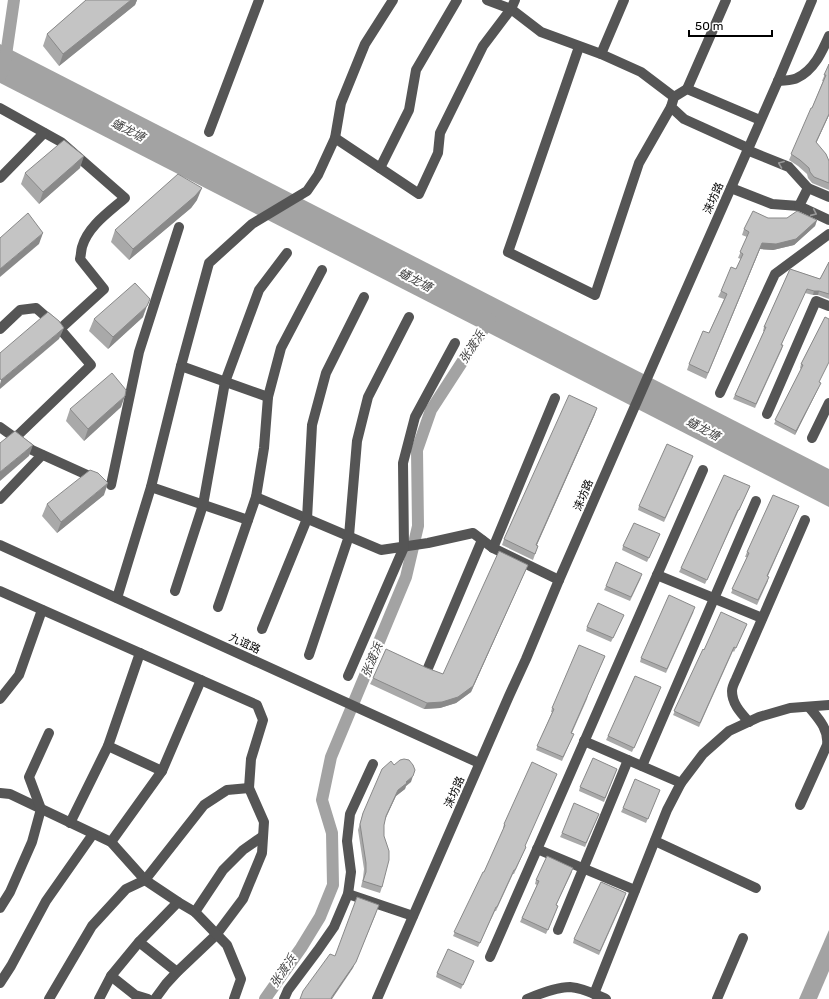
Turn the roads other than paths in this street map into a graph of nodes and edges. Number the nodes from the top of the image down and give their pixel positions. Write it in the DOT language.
graph roads {
  1 [pos="259,0"];
  2 [pos="393,0"];
  3 [pos="457,0"];
  4 [pos="487,0"];
  5 [pos="624,0"];
  6 [pos="726,0"];
  7 [pos="812,0"];
  8 [pos="513,4"];
  9 [pos="829,36"];
  10 [pos="579,47"];
  11 [pos="601,54"];
  12 [pos="778,81"];
  13 [pos="687,89"];
  14 [pos="674,97"];
  15 [pos="671,107"];
  16 [pos="2,109"];
  17 [pos="760,120"];
  18 [pos="209,132"];
  19 [pos="44,133"];
  20 [pos="335,138"];
  21 [pos="748,149"];
  22 [pos="380,168"];
  23 [pos="0,178"];
  24 [pos="730,188"];
  25 [pos="808,188"];
  26 [pos="829,197"];
  27 [pos="799,206"];
  28 [pos="829,220"];
  29 [pos="179,227"];
  30 [pos="829,234"];
  31 [pos="287,253"];
  32 [pos="322,270"];
  33 [pos="364,297"];
  34 [pos="829,306"];
  35 [pos="409,316"];
  36 [pos="0,329"];
  37 [pos="60,329"];
  38 [pos="455,343"];
  39 [pos="181,366"];
  40 [pos="225,382"];
  41 [pos="720,393"];
  42 [pos="268,397"];
  43 [pos="555,398"];
  44 [pos="829,403"];
  45 [pos="767,414"];
  46 [pos="0,427"];
  47 [pos="15,438"];
  48 [pos="812,438"];
  49 [pos="42,455"];
  50 [pos="702,470"];
  51 [pos="151,487"];
  52 [pos="256,497"];
  53 [pos="0,500"];
  54 [pos="756,502"];
  55 [pos="203,505"];
  56 [pos="308,519"];
  57 [pos="248,520"];
  58 [pos="805,520"];
  59 [pos="349,536"];
  60 [pos="482,540"];
  61 [pos="0,545"];
  62 [pos="404,547"];
  63 [pos="492,548"];
  64 [pos="657,575"];
  65 [pos="559,580"];
  66 [pos="0,591"];
  67 [pos="175,591"];
  68 [pos="117,598"];
  69 [pos="714,598"];
  70 [pos="218,607"];
  71 [pos="42,610"];
  72 [pos="762,618"];
  73 [pos="262,629"];
  74 [pos="140,653"];
  75 [pos="309,655"];
  76 [pos="428,668"];
  77 [pos="348,676"];
  78 [pos="201,680"];
  79 [pos="0,699"];
  80 [pos="829,705"];
  81 [pos="809,706"];
  82 [pos="749,722"];
  83 [pos="49,733"];
  84 [pos="584,741"];
  85 [pos="108,746"];
  86 [pos="628,760"];
  87 [pos="479,763"];
  88 [pos="373,764"];
  89 [pos="642,766"];
  90 [pos="162,771"];
  91 [pos="681,783"];
  92 [pos="249,788"];
  93 [pos="0,793"];
  94 [pos="800,805"];
  95 [pos="41,809"];
  96 [pos="70,823"];
  97 [pos="93,834"];
  98 [pos="263,836"];
  99 [pos="655,841"];
  100 [pos="111,842"];
  101 [pos="537,848"];
  102 [pos="584,868"];
  103 [pos="145,880"];
  104 [pos="756,888"];
  105 [pos="635,890"];
  106 [pos="348,894"];
  107 [pos="178,902"];
  108 [pos="0,908"];
  109 [pos="195,912"];
  110 [pos="413,916"];
  111 [pos="558,930"];
  112 [pos="216,935"];
  113 [pos="743,938"];
  114 [pos="139,942"];
  115 [pos="490,957"];
  116 [pos="177,972"];
  117 [pos="111,976"];
  118 [pos="0,983"];
  119 [pos="594,994"];
  120 [pos="378,998"];
  121 [pos="50,999"];
  122 [pos="99,999"];
  123 [pos="148,999"];
  124 [pos="155,999"];
  125 [pos="234,999"];
  126 [pos="284,999"];
  127 [pos="527,999"];
  128 [pos="605,999"];
  129 [pos="717,999"];
  1 -- 18 [label="street"];
  2 -- 20 [label="street"];
  3 -- 22 [label="street"];
  4 -- 8 [label="street"];
  5 -- 11 [label="street"];
  6 -- 13 [label="street"];
  7 -- 12 [label="street, 涞坊路"];
  8 -- 10 [label="street"];
  8 -- 22 [label="street"];
  9 -- 12 [label="street"];
  10 -- 11 [label="street"];
  10 -- 15 [label="street"];
  11 -- 14 [label="street"];
  12 -- 17 [label="street, 涞坊路"];
  13 -- 14 [label="street"];
  13 -- 17 [label="street"];
  14 -- 15 [label="street"];
  15 -- 21 [label="street"];
  16 -- 19 [label="street"];
  17 -- 21 [label="street, 涞坊路"];
  19 -- 23 [label="street"];
  19 -- 37 [label="street"];
  20 -- 22 [label="street"];
  20 -- 39 [label="street"];
  21 -- 24 [label="street, 涞坊路"];
  25 -- 21 [label="street, one-way"];
  24 -- 27 [label="street"];
  24 -- 65 [label="street, 涞坊路"];
  25 -- 26 [label="street"];
  25 -- 27 [label="street"];
  27 -- 28 [label="street, one-way"];
  29 -- 49 [label="street"];
  30 -- 41 [label="street"];
  31 -- 40 [label="street"];
  32 -- 42 [label="street"];
  33 -- 56 [label="street"];
  34 -- 45 [label="street"];
  35 -- 59 [label="street"];
  36 -- 37 [label="street"];
  37 -- 47 [label="street"];
  38 -- 62 [label="street"];
  39 -- 40 [label="street"];
  39 -- 51 [label="street"];
  40 -- 42 [label="street"];
  40 -- 55 [label="street"];
  42 -- 52 [label="street"];
  43 -- 63 [label="street"];
  44 -- 48 [label="street"];
  46 -- 47 [label="street"];
  47 -- 49 [label="street"];
  49 -- 53 [label="street"];
  50 -- 64 [label="street"];
  51 -- 55 [label="street"];
  51 -- 68 [label="street"];
  52 -- 56 [label="street"];
  52 -- 57 [label="street"];
  54 -- 69 [label="street"];
  55 -- 57 [label="street"];
  55 -- 67 [label="street"];
  56 -- 59 [label="street"];
  56 -- 73 [label="street"];
  57 -- 70 [label="street"];
  58 -- 72 [label="street"];
  59 -- 62 [label="street"];
  59 -- 75 [label="street"];
  60 -- 62 [label="street"];
  60 -- 63 [label="street"];
  60 -- 76 [label="street"];
  61 -- 68 [label="street, 九谊路"];
  62 -- 77 [label="street"];
  63 -- 65 [label="street"];
  64 -- 69 [label="street"];
  64 -- 84 [label="street"];
  65 -- 87 [label="street, 涞坊路"];
  66 -- 71 [label="street"];
  68 -- 87 [label="street, 九谊路"];
  69 -- 72 [label="street"];
  69 -- 89 [label="street"];
  71 -- 74 [label="street"];
  71 -- 79 [label="street"];
  72 -- 82 [label="street"];
  74 -- 78 [label="street"];
  74 -- 85 [label="street"];
  78 -- 90 [label="street"];
  78 -- 92 [label="street"];
  80 -- 81 [label="street"];
  81 -- 82 [label="street"];
  81 -- 94 [label="street"];
  82 -- 91 [label="street"];
  83 -- 95 [label="street"];
  84 -- 86 [label="street"];
  84 -- 101 [label="street"];
  85 -- 90 [label="street"];
  85 -- 96 [label="street"];
  86 -- 89 [label="street"];
  86 -- 102 [label="street"];
  87 -- 110 [label="street, 涞坊路"];
  88 -- 106 [label="street"];
  89 -- 91 [label="street"];
  90 -- 100 [label="street"];
  91 -- 99 [label="street"];
  92 -- 98 [label="street"];
  92 -- 103 [label="street"];
  93 -- 95 [label="street"];
  95 -- 96 [label="street"];
  95 -- 108 [label="street"];
  96 -- 97 [label="street"];
  97 -- 100 [label="street"];
  97 -- 118 [label="street"];
  98 -- 109 [label="street"];
  98 -- 112 [label="street"];
  99 -- 104 [label="street"];
  99 -- 105 [label="street"];
  100 -- 103 [label="street"];
  101 -- 102 [label="street"];
  101 -- 115 [label="street"];
  102 -- 105 [label="street"];
  102 -- 111 [label="street"];
  103 -- 107 [label="street"];
  103 -- 121 [label="street"];
  105 -- 119 [label="street"];
  106 -- 110 [label="street"];
  106 -- 126 [label="street"];
  107 -- 109 [label="street"];
  107 -- 114 [label="street"];
  109 -- 112 [label="street"];
  110 -- 120 [label="street, 涞坊路"];
  112 -- 116 [label="street"];
  112 -- 125 [label="street"];
  113 -- 129 [label="street"];
  114 -- 116 [label="street"];
  114 -- 117 [label="street"];
  116 -- 124 [label="street"];
  117 -- 122 [label="street"];
  117 -- 123 [label="street"];
  119 -- 127 [label="street"];
  119 -- 128 [label="street"];
}
